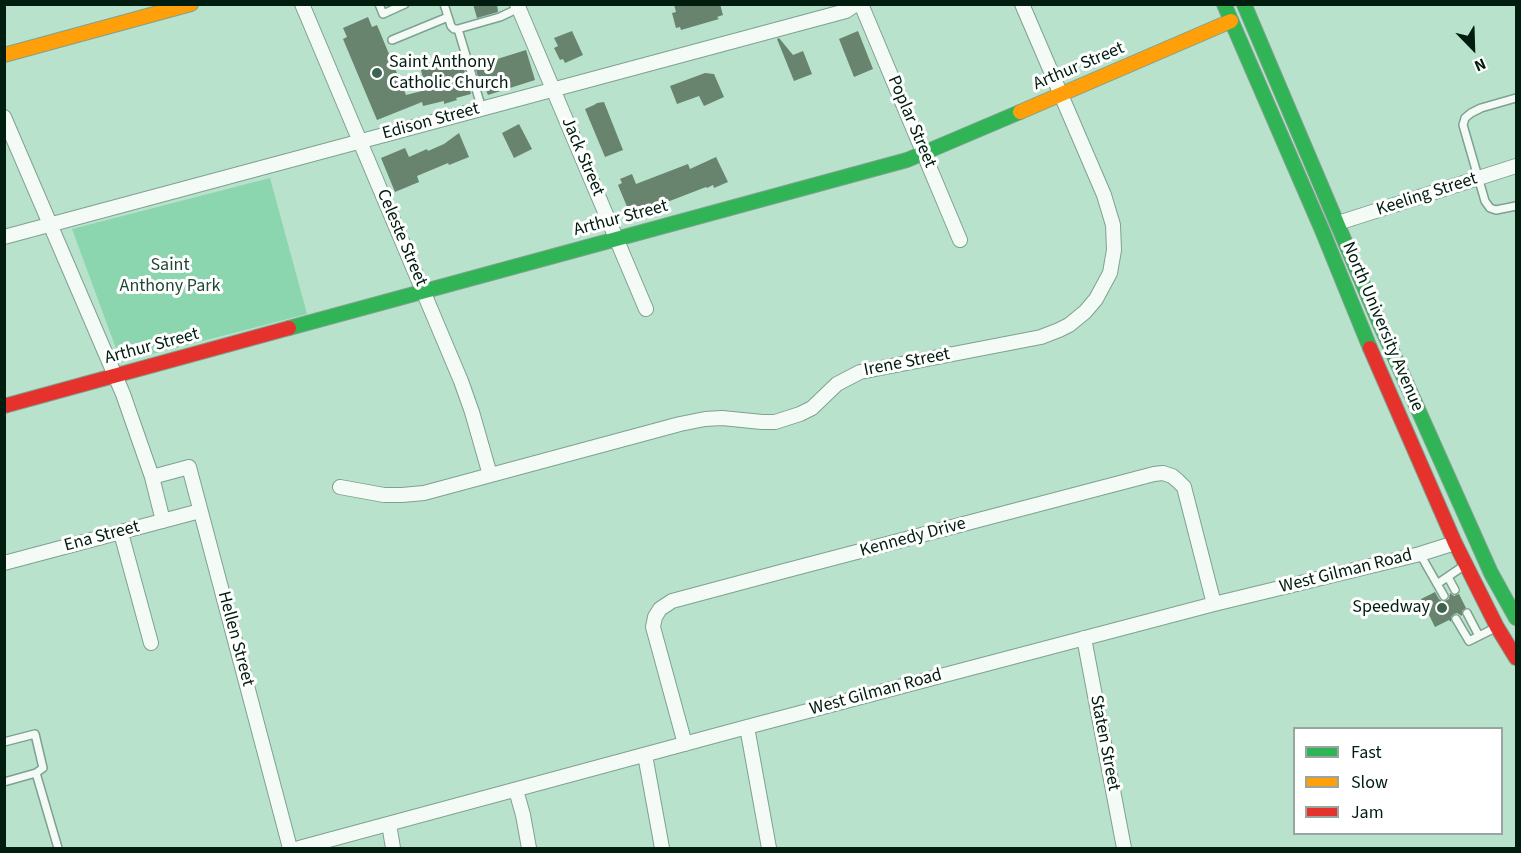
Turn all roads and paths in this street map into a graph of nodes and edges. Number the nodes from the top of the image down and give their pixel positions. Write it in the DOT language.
graph roads {
  1 [pos="191,4"];
  2 [pos="302,4"];
  3 [pos="379,4"];
  4 [pos="405,4"];
  5 [pos="444,4"];
  6 [pos="859,4"];
  7 [pos="1022,4"];
  8 [pos="1224,4"];
  9 [pos="1244,4"];
  10 [pos="518,6"];
  11 [pos="448,17"];
  12 [pos="1231,21"];
  13 [pos="458,29"];
  14 [pos="392,40"];
  15 [pos="4,55"];
  16 [pos="554,89"];
  17 [pos="1061,95"];
  18 [pos="1516,98"];
  19 [pos="482,109"];
  20 [pos="4,117"];
  21 [pos="359,142"];
  22 [pos="924,153"];
  23 [pos="1516,166"];
  24 [pos="1478,178"];
  25 [pos="1516,206"];
  26 [pos="1338,223"];
  27 [pos="51,225"];
  28 [pos="4,237"];
  29 [pos="617,239"];
  30 [pos="960,240"];
  31 [pos="423,291"];
  32 [pos="646,309"];
  33 [pos="115,376"];
  34 [pos="4,406"];
  35 [pos="490,475"];
  36 [pos="152,477"];
  37 [pos="340,487"];
  38 [pos="200,511"];
  39 [pos="163,521"];
  40 [pos="121,533"];
  41 [pos="1455,543"];
  42 [pos="1420,554"];
  43 [pos="4,563"];
  44 [pos="1465,565"];
  45 [pos="1448,577"];
  46 [pos="1437,584"];
  47 [pos="1455,590"];
  48 [pos="1444,596"];
  49 [pos="1214,604"];
  50 [pos="1467,613"];
  51 [pos="1516,618"];
  52 [pos="1456,619"];
  53 [pos="1497,627"];
  54 [pos="1479,636"];
  55 [pos="1084,638"];
  56 [pos="151,643"];
  57 [pos="1516,658"];
  58 [pos="747,727"];
  59 [pos="4,742"];
  60 [pos="685,744"];
  61 [pos="645,755"];
  62 [pos="36,774"];
  63 [pos="4,782"];
  64 [pos="516,790"];
  65 [pos="389,824"];
  66 [pos="58,849"];
  67 [pos="290,849"];
  68 [pos="298,849"];
  69 [pos="393,849"];
  70 [pos="529,849"];
  71 [pos="662,849"];
  72 [pos="769,849"];
  73 [pos="1124,849"];
  1 -- 15 [label="street"];
  2 -- 21 [label="street, Celeste Street"];
  3 -- 4 [label="lane"];
  5 -- 11 [label="lane"];
  6 -- 16 [label="street, Edison Street"];
  6 -- 22 [label="street, Poplar Street"];
  7 -- 17 [label="street, Irene Street"];
  8 -- 12 [label="street, North University Avenue"];
  9 -- 26 [label="street, North University Avenue"];
  10 -- 13 [label="lane"];
  10 -- 16 [label="street, Jack Street"];
  11 -- 13 [label="lane"];
  11 -- 14 [label="lane"];
  12 -- 17 [label="street, Arthur Street"];
  12 -- 41 [label="street, North University Avenue"];
  13 -- 19 [label="lane"];
  16 -- 19 [label="street, Edison Street"];
  16 -- 29 [label="street, Jack Street"];
  17 -- 22 [label="street, Arthur Street"];
  17 -- 35 [label="street, Irene Street"];
  18 -- 24 [label="lane"];
  19 -- 21 [label="street, Edison Street"];
  20 -- 27 [label="street"];
  21 -- 27 [label="street, Edison Street"];
  21 -- 31 [label="street, Celeste Street"];
  22 -- 29 [label="street, Arthur Street"];
  22 -- 30 [label="street, Poplar Street"];
  23 -- 24 [label="street, Keeling Street"];
  24 -- 25 [label="lane"];
  24 -- 26 [label="street, Keeling Street"];
  26 -- 51 [label="street, North University Avenue"];
  27 -- 28 [label="street, Edison Street"];
  27 -- 33 [label="street"];
  29 -- 31 [label="street, Arthur Street"];
  29 -- 32 [label="street, Jack Street"];
  31 -- 33 [label="street, Arthur Street"];
  31 -- 35 [label="street, Celeste Street"];
  33 -- 34 [label="street, Arthur Street"];
  33 -- 36 [label="street"];
  35 -- 37 [label="street, Irene Street"];
  36 -- 38 [label="street, Hellen Street"];
  36 -- 39 [label="street"];
  38 -- 39 [label="street, Ena Street"];
  38 -- 67 [label="street, Hellen Street"];
  39 -- 40 [label="street, Ena Street"];
  40 -- 43 [label="street, Ena Street"];
  40 -- 56 [label="street"];
  41 -- 42 [label="street, West Gilman Road"];
  41 -- 44 [label="street, North University Avenue"];
  42 -- 46 [label="lane"];
  42 -- 49 [label="street, West Gilman Road"];
  44 -- 45 [label="lane"];
  44 -- 53 [label="street, North University Avenue"];
  45 -- 46 [label="lane"];
  45 -- 47 [label="lane"];
  46 -- 48 [label="lane"];
  49 -- 55 [label="street, West Gilman Road"];
  49 -- 60 [label="street, Kennedy Drive"];
  50 -- 54 [label="lane"];
  52 -- 54 [label="lane"];
  53 -- 54 [label="lane"];
  53 -- 57 [label="street, North University Avenue"];
  55 -- 58 [label="street, West Gilman Road"];
  55 -- 73 [label="street, Staten Street"];
  58 -- 60 [label="street, West Gilman Road"];
  58 -- 72 [label="street"];
  59 -- 62 [label="lane"];
  60 -- 61 [label="street, West Gilman Road"];
  61 -- 64 [label="street, West Gilman Road"];
  61 -- 71 [label="street"];
  62 -- 63 [label="lane"];
  62 -- 66 [label="lane"];
  64 -- 65 [label="street, West Gilman Road"];
  64 -- 70 [label="street"];
  65 -- 68 [label="street, West Gilman Road"];
  65 -- 69 [label="street"];
}
